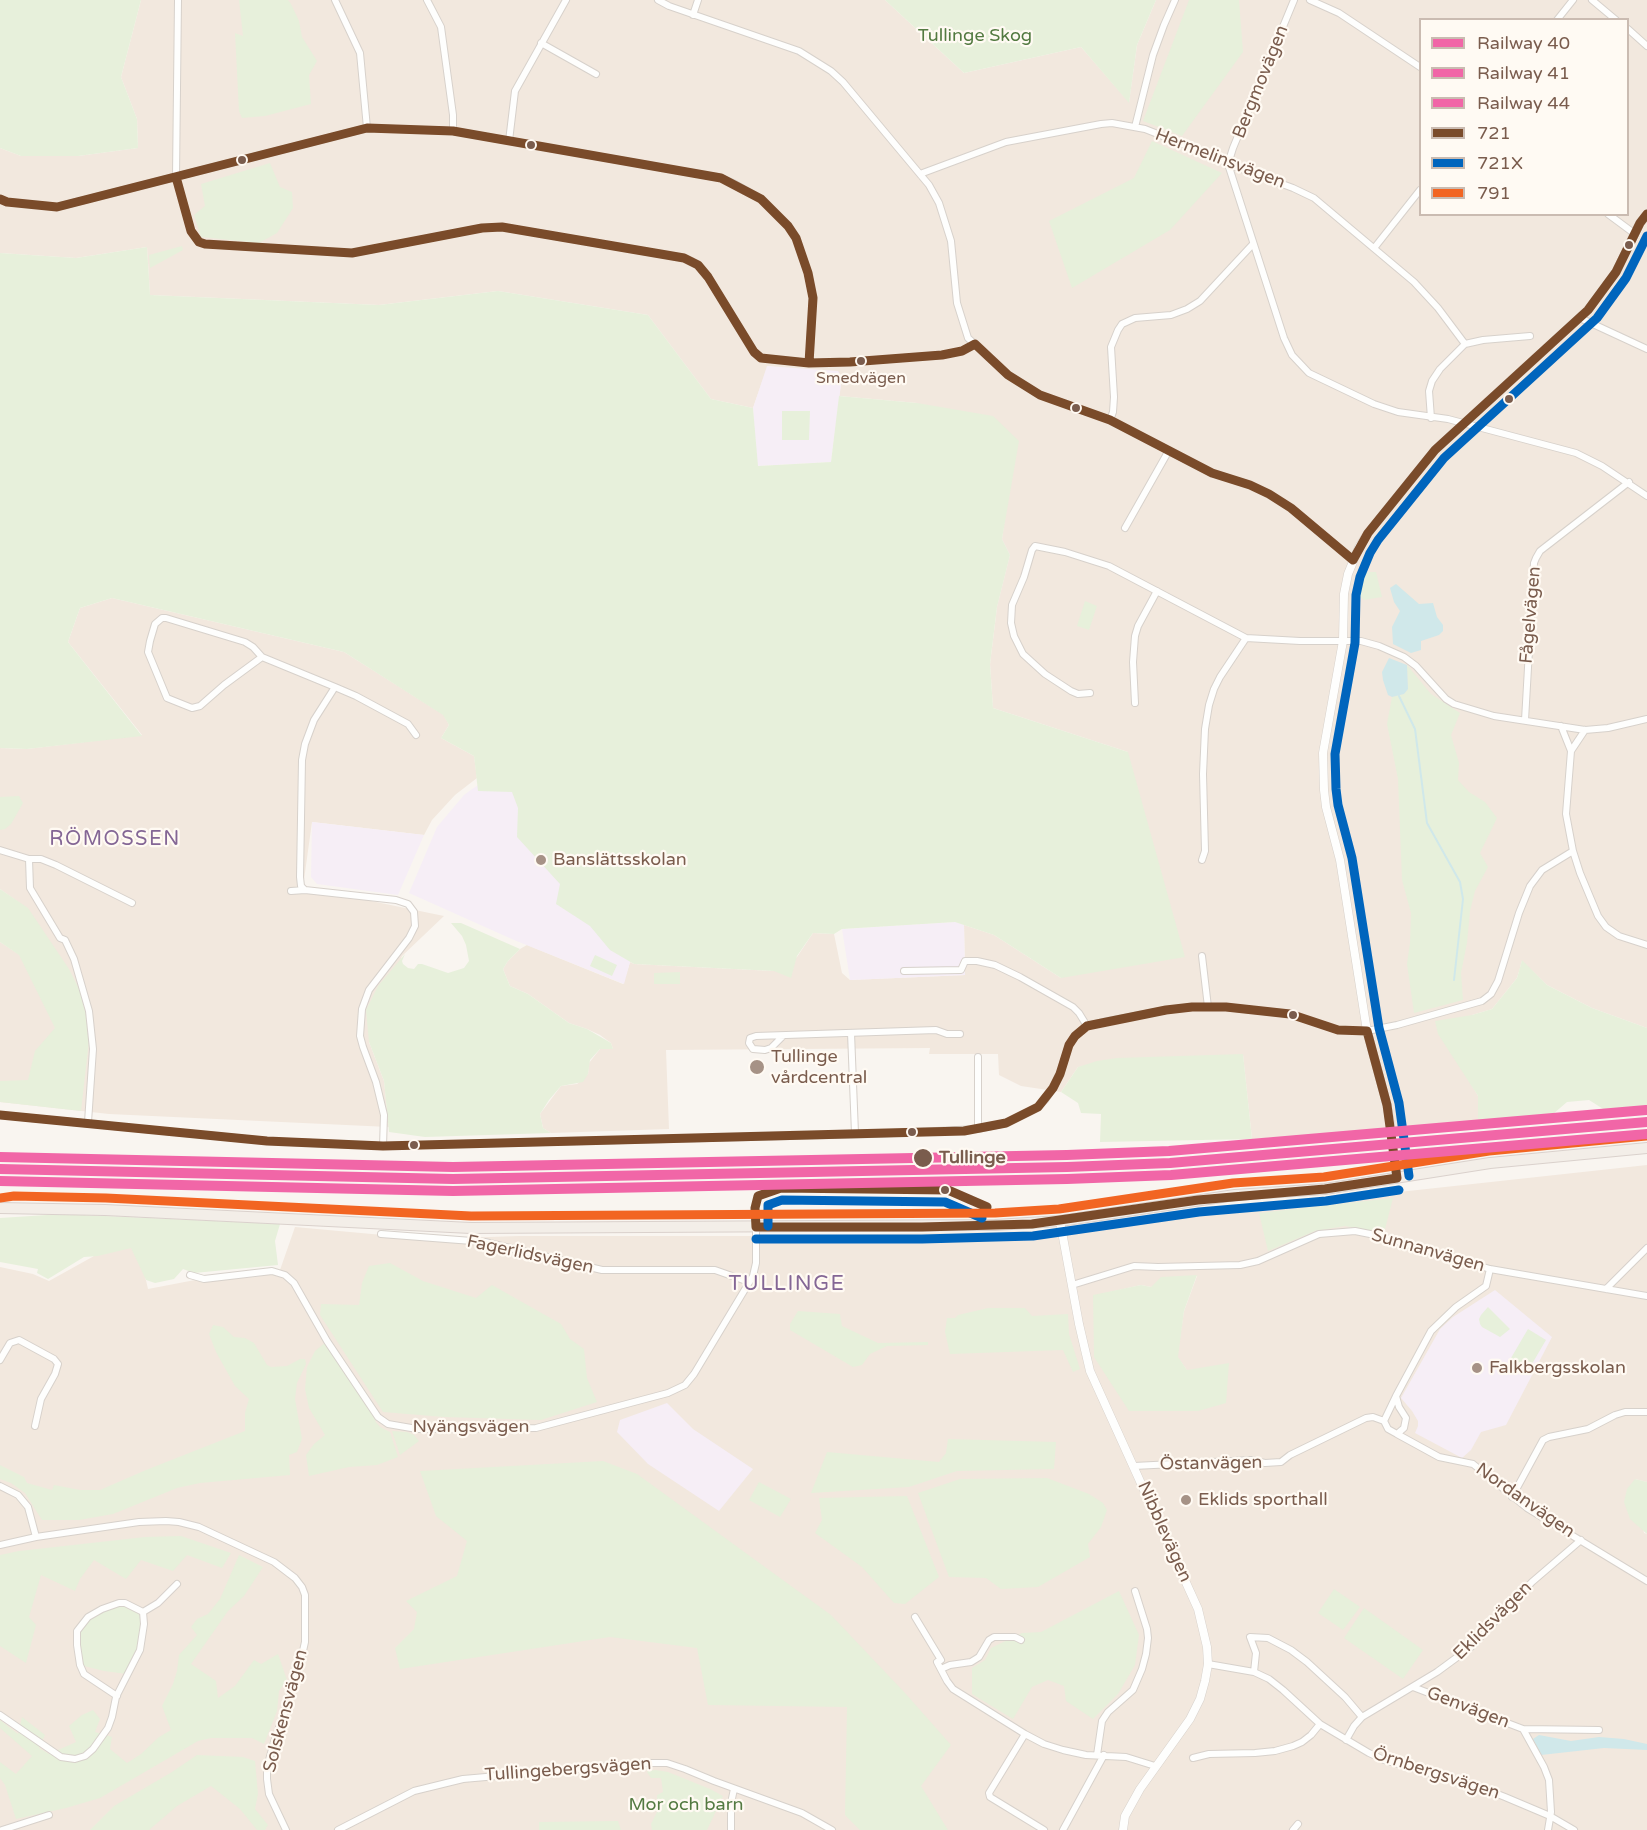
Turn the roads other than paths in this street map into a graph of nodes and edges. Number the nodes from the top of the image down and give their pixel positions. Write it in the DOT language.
graph roads {
  1 [pos="178,0"];
  2 [pos="335,0"];
  3 [pos="427,0"];
  4 [pos="566,0"];
  5 [pos="658,0"];
  6 [pos="698,0"];
  7 [pos="1175,0"];
  8 [pos="1294,0"];
  9 [pos="1310,0"];
  10 [pos="1572,0"];
  11 [pos="1592,0"];
  12 [pos="693,15"];
  13 [pos="1558,18"];
  14 [pos="1614,18"];
  15 [pos="1629,30"];
  16 [pos="541,43"];
  17 [pos="1647,46"];
  18 [pos="1419,66"];
  19 [pos="596,74"];
  20 [pos="1135,127"];
  21 [pos="367,128"];
  22 [pos="453,131"];
  23 [pos="509,141"];
  24 [pos="1228,164"];
  25 [pos="920,174"];
  26 [pos="176,177"];
  27 [pos="1419,191"];
  28 [pos="0,199"];
  29 [pos="1647,214"];
  30 [pos="1611,216"];
  31 [pos="1635,234"];
  32 [pos="1253,244"];
  33 [pos="1375,247"];
  34 [pos="1580,318"];
  35 [pos="1530,336"];
  36 [pos="975,344"];
  37 [pos="1465,345"];
  38 [pos="1647,349"];
  39 [pos="809,363"];
  40 [pos="1431,418"];
  41 [pos="1110,420"];
  42 [pos="1462,423"];
  43 [pos="1168,452"];
  44 [pos="1629,482"];
  45 [pos="1647,496"];
  46 [pos="1125,528"];
  47 [pos="1353,560"];
  48 [pos="1157,591"];
  49 [pos="1246,638"];
  50 [pos="1342,641"];
  51 [pos="262,657"];
  52 [pos="335,687"];
  53 [pos="1090,693"];
  54 [pos="1136,703"];
  55 [pos="1647,719"];
  56 [pos="1525,720"];
  57 [pos="1561,726"];
  58 [pos="1585,730"];
  59 [pos="416,735"];
  60 [pos="1571,751"];
  61 [pos="0,850"];
  62 [pos="1573,851"];
  63 [pos="29,859"];
  64 [pos="1202,860"];
  65 [pos="305,890"];
  66 [pos="291,891"];
  67 [pos="132,903"];
  68 [pos="1647,945"];
  69 [pos="1202,956"];
  70 [pos="904,971"];
  71 [pos="1208,1007"];
  72 [pos="1087,1026"];
  73 [pos="1367,1030"];
  74 [pos="851,1033"];
  75 [pos="960,1034"];
  76 [pos="783,1036"];
  77 [pos="978,1057"];
  78 [pos="0,1115"];
  79 [pos="88,1122"];
  80 [pos="978,1129"];
  81 [pos="855,1133"];
  82 [pos="1392,1134"];
  83 [pos="383,1146"];
  84 [pos="1393,1148"];
  85 [pos="1647,1148"];
  86 [pos="1397,1178"];
  87 [pos="0,1209"];
  88 [pos="1060,1221"];
  89 [pos="756,1227"];
  90 [pos="381,1234"];
  91 [pos="1647,1248"];
  92 [pos="1490,1269"];
  93 [pos="190,1275"];
  94 [pos="749,1282"];
  95 [pos="1072,1285"];
  96 [pos="1606,1289"];
  97 [pos="1647,1296"];
  98 [pos="0,1360"];
  99 [pos="1396,1396"];
  100 [pos="1647,1412"];
  101 [pos="1384,1421"];
  102 [pos="35,1426"];
  103 [pos="1397,1434"];
  104 [pos="1134,1466"];
  105 [pos="0,1486"];
  106 [pos="1512,1497"];
  107 [pos="36,1537"];
  108 [pos="1581,1540"];
  109 [pos="0,1545"];
  110 [pos="1647,1581"];
  111 [pos="177,1584"];
  112 [pos="1135,1591"];
  113 [pos="143,1612"];
  114 [pos="915,1617"];
  115 [pos="1021,1640"];
  116 [pos="1208,1664"];
  117 [pos="940,1669"];
  118 [pos="1254,1672"];
  119 [pos="1413,1687"];
  120 [pos="117,1696"];
  121 [pos="0,1714"];
  122 [pos="1362,1717"];
  123 [pos="1320,1724"];
  124 [pos="1523,1729"];
  125 [pos="1599,1730"];
  126 [pos="1025,1734"];
  127 [pos="1346,1740"];
  128 [pos="1101,1755"];
  129 [pos="1194,1758"];
  130 [pos="1155,1766"];
  131 [pos="734,1789"];
  132 [pos="49,1815"];
  133 [pos="1550,1816"];
  134 [pos="2,1830"];
  135 [pos="286,1830"];
  136 [pos="338,1830"];
  137 [pos="730,1830"];
  138 [pos="832,1830"];
  139 [pos="1044,1830"];
  140 [pos="1063,1830"];
  141 [pos="1123,1830"];
  142 [pos="1548,1830"];
  143 [pos="1574,1830"];
  1 -- 26 [label="street"];
  2 -- 21 [label="street"];
  3 -- 22 [label="street"];
  4 -- 16 [label="street"];
  5 -- 12 [label="street"];
  6 -- 12 [label="street"];
  7 -- 20 [label="street"];
  8 -- 24 [label="street, Bergmovägen"];
  9 -- 18 [label="street"];
  10 -- 13 [label="street"];
  11 -- 14 [label="street"];
  12 -- 25 [label="street"];
  15 -- 17 [label="street"];
  16 -- 19 [label="street"];
  16 -- 23 [label="street"];
  20 -- 24 [label="street, Hermelinsvägen"];
  20 -- 25 [label="street, Hermelinsvägen"];
  21 -- 22 [label="street"];
  21 -- 26 [label="street"];
  22 -- 23 [label="street"];
  23 -- 39 [label="street"];
  24 -- 32 [label="street"];
  24 -- 33 [label="street, Hermelinsvägen"];
  25 -- 36 [label="street"];
  26 -- 28 [label="street"];
  26 -- 39 [label="street"];
  27 -- 33 [label="street"];
  29 -- 31 [label="street"];
  30 -- 31 [label="street"];
  31 -- 34 [label="street"];
  32 -- 40 [label="street"];
  32 -- 41 [label="street"];
  33 -- 37 [label="street, Hermelinsvägen"];
  34 -- 38 [label="street"];
  34 -- 42 [label="street"];
  35 -- 37 [label="street"];
  36 -- 39 [label="street"];
  36 -- 41 [label="street"];
  37 -- 40 [label="street"];
  40 -- 42 [label="street"];
  41 -- 43 [label="street"];
  42 -- 44 [label="street"];
  42 -- 47 [label="street"];
  43 -- 46 [label="street"];
  43 -- 47 [label="street"];
  44 -- 45 [label="street"];
  44 -- 56 [label="street, Fågelvägen"];
  47 -- 50 [label="street"];
  48 -- 49 [label="street"];
  48 -- 53 [label="street"];
  48 -- 54 [label="street"];
  49 -- 50 [label="street"];
  49 -- 64 [label="street"];
  50 -- 56 [label="street"];
  50 -- 73 [label="street"];
  51 -- 51 [label="street"];
  51 -- 52 [label="street"];
  52 -- 59 [label="street"];
  52 -- 65 [label="street"];
  55 -- 58 [label="street"];
  56 -- 57 [label="street"];
  57 -- 58 [label="street"];
  57 -- 60 [label="street"];
  58 -- 60 [label="street"];
  60 -- 62 [label="street"];
  61 -- 63 [label="street"];
  62 -- 68 [label="street"];
  62 -- 73 [label="street"];
  63 -- 67 [label="street"];
  63 -- 79 [label="street"];
  65 -- 66 [label="street"];
  65 -- 83 [label="street"];
  69 -- 71 [label="street"];
  70 -- 72 [label="street"];
  71 -- 72 [label="street"];
  71 -- 73 [label="street"];
  72 -- 80 [label="street"];
  73 -- 82 [label="street"];
  74 -- 75 [label="street"];
  74 -- 76 [label="street"];
  74 -- 81 [label="street"];
  76 -- 76 [label="street"];
  77 -- 80 [label="street"];
  78 -- 79 [label="street"];
  79 -- 83 [label="street"];
  80 -- 81 [label="street"];
  81 -- 83 [label="street"];
  84 -- 86 [label="street"];
  85 -- 86 [label="main road"];
  86 -- 88 [label="main road"];
  87 -- 89 [label="main road"];
  88 -- 89 [label="main road"];
  88 -- 95 [label="street, Nibblevägen"];
  89 -- 94 [label="street, Nyängsvägen"];
  90 -- 94 [label="street, Fagerlidsvägen"];
  91 -- 96 [label="street"];
  92 -- 95 [label="street, Sunnanvägen"];
  92 -- 96 [label="street, Sunnanvägen"];
  92 -- 99 [label="street"];
  93 -- 94 [label="street, Nyängsvägen"];
  95 -- 104 [label="street, Nibblevägen"];
  96 -- 97 [label="street, Sunnanvägen"];
  98 -- 102 [label="street"];
  99 -- 101 [label="street"];
  99 -- 103 [label="street"];
  100 -- 106 [label="street"];
  101 -- 103 [label="street"];
  101 -- 104 [label="street, Östanvägen"];
  103 -- 106 [label="street, Nordanvägen"];
  104 -- 116 [label="street, Nibblevägen"];
  105 -- 107 [label="street"];
  106 -- 108 [label="street, Nordanvägen"];
  107 -- 109 [label="street, Solskensvägen"];
  107 -- 135 [label="street, Solskensvägen"];
  108 -- 110 [label="street, Nordanvägen"];
  108 -- 119 [label="street, Eklidsvägen"];
  111 -- 113 [label="street"];
  112 -- 128 [label="street"];
  113 -- 120 [label="street"];
  113 -- 120 [label="street"];
  114 -- 117 [label="street"];
  115 -- 117 [label="street"];
  116 -- 118 [label="street, Örnbergsvägen"];
  116 -- 130 [label="street, Nibblevägen"];
  117 -- 126 [label="street"];
  118 -- 122 [label="street"];
  118 -- 123 [label="street, Örnbergsvägen"];
  119 -- 122 [label="street, Eklidsvägen"];
  119 -- 124 [label="street, Genvägen"];
  120 -- 121 [label="street"];
  122 -- 127 [label="street, Eklidsvägen"];
  123 -- 127 [label="street, Örnbergsvägen"];
  123 -- 129 [label="street"];
  124 -- 125 [label="street"];
  124 -- 133 [label="street, Genvägen"];
  126 -- 128 [label="street"];
  126 -- 139 [label="street"];
  127 -- 133 [label="street, Örnbergsvägen"];
  128 -- 130 [label="street"];
  128 -- 140 [label="street"];
  130 -- 141 [label="street, Nibblevägen"];
  131 -- 136 [label="street, Tullingebergsvägen"];
  131 -- 137 [label="street"];
  131 -- 138 [label="street, Tullingebergsvägen"];
  132 -- 134 [label="street"];
  133 -- 142 [label="street, Genvägen"];
  133 -- 143 [label="street, Örnbergsvägen"];
}
